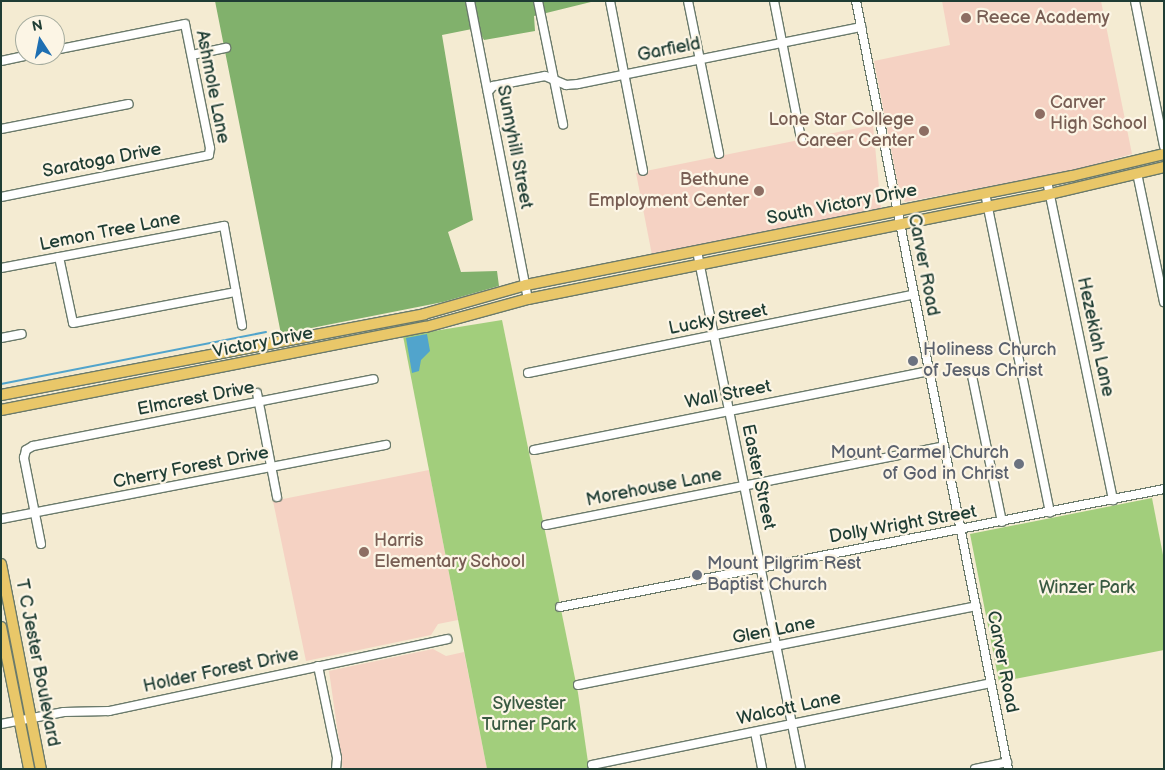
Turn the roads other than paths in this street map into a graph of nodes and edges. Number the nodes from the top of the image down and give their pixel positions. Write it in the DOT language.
graph roads {
  1 [pos="470,1"];
  2 [pos="538,1"];
  3 [pos="610,1"];
  4 [pos="688,1"];
  5 [pos="774,1"];
  6 [pos="856,1"];
  7 [pos="1135,1"];
  8 [pos="861,27"];
  9 [pos="783,44"];
  10 [pos="65,48"];
  11 [pos="226,48"];
  12 [pos="192,55"];
  13 [pos="15,58"];
  14 [pos="699,60"];
  15 [pos="1,61"];
  16 [pos="625,74"];
  17 [pos="554,80"];
  18 [pos="488,92"];
  19 [pos="129,104"];
  20 [pos="563,124"];
  21 [pos="1,129"];
  22 [pos="801,139"];
  23 [pos="1164,146"];
  24 [pos="719,154"];
  25 [pos="1164,154"];
  26 [pos="209,155"];
  27 [pos="1164,160"];
  28 [pos="1164,167"];
  29 [pos="1149,170"];
  30 [pos="643,171"];
  31 [pos="1137,173"];
  32 [pos="1047,181"];
  33 [pos="985,193"];
  34 [pos="1051,194"];
  35 [pos="1,197"];
  36 [pos="988,207"];
  37 [pos="898,210"];
  38 [pos="899,226"];
  39 [pos="794,232"];
  40 [pos="797,246"];
  41 [pos="697,251"];
  42 [pos="59,257"];
  43 [pos="700,266"];
  44 [pos="1,268"];
  45 [pos="526,285"];
  46 [pos="236,292"];
  47 [pos="913,295"];
  48 [pos="528,299"];
  49 [pos="1164,302"];
  50 [pos="390,321"];
  51 [pos="242,325"];
  52 [pos="22,334"];
  53 [pos="392,334"];
  54 [pos="714,336"];
  55 [pos="1,338"];
  56 [pos="249,348"];
  57 [pos="251,362"];
  58 [pos="928,371"];
  59 [pos="971,371"];
  60 [pos="528,373"];
  61 [pos="108,375"];
  62 [pos="373,379"];
  63 [pos="111,389"];
  64 [pos="257,393"];
  65 [pos="1,395"];
  66 [pos="260,402"];
  67 [pos="1,410"];
  68 [pos="728,410"];
  69 [pos="386,445"];
  70 [pos="944,446"];
  71 [pos="534,450"];
  72 [pos="273,468"];
  73 [pos="744,486"];
  74 [pos="1164,489"];
  75 [pos="277,497"];
  76 [pos="1113,500"];
  77 [pos="1050,512"];
  78 [pos="34,513"];
  79 [pos="1,519"];
  80 [pos="1002,522"];
  81 [pos="546,525"];
  82 [pos="960,529"];
  83 [pos="41,544"];
  84 [pos="1,564"];
  85 [pos="761,567"];
  86 [pos="976,606"];
  87 [pos="560,607"];
  88 [pos="2,628"];
  89 [pos="14,628"];
  90 [pos="447,639"];
  91 [pos="777,646"];
  92 [pos="318,666"];
  93 [pos="992,683"];
  94 [pos="578,685"];
  95 [pos="32,718"];
  96 [pos="21,720"];
  97 [pos="1,724"];
  98 [pos="792,724"];
  99 [pos="755,732"];
  100 [pos="622,759"];
  101 [pos="592,765"];
  102 [pos="1008,765"];
  103 [pos="30,769"];
  104 [pos="42,769"];
  105 [pos="336,769"];
  106 [pos="624,769"];
  107 [pos="762,769"];
  108 [pos="801,769"];
  109 [pos="975,769"];
  1 -- 18 [label="street, Sunnyhill Street"];
  2 -- 17 [label="street"];
  3 -- 16 [label="street"];
  4 -- 14 [label="street"];
  5 -- 9 [label="street"];
  6 -- 8 [label="street, Carver Road"];
  7 -- 23 [label="street"];
  8 -- 9 [label="street, Garfield"];
  8 -- 37 [label="street, Carver Road"];
  9 -- 14 [label="street, Garfield"];
  9 -- 22 [label="street"];
  10 -- 12 [label="street, Ashmole Lane"];
  11 -- 12 [label="street"];
  12 -- 26 [label="street, Ashmole Lane"];
  13 -- 15 [label="street"];
  14 -- 16 [label="street, Garfield"];
  14 -- 24 [label="street"];
  16 -- 17 [label="street, Garfield"];
  16 -- 30 [label="street"];
  17 -- 18 [label="street, Garfield"];
  17 -- 20 [label="street"];
  18 -- 45 [label="street, Sunnyhill Street"];
  19 -- 21 [label="street"];
  25 -- 32 [label="main road, South Victory Drive"];
  26 -- 35 [label="street, Saratoga Drive"];
  27 -- 29 [label="main road"];
  28 -- 29 [label="main road, South Victory Drive"];
  29 -- 31 [label="main road, South Victory Drive"];
  31 -- 34 [label="main road, South Victory Drive"];
  31 -- 49 [label="street"];
  32 -- 33 [label="main road, South Victory Drive"];
  32 -- 34 [label="street, Hezekiah Lane"];
  33 -- 36 [label="street"];
  33 -- 37 [label="main road, South Victory Drive"];
  34 -- 36 [label="main road, South Victory Drive"];
  34 -- 76 [label="street, Hezekiah Lane"];
  36 -- 38 [label="main road, South Victory Drive"];
  36 -- 77 [label="street"];
  37 -- 38 [label="street, Carver Road"];
  37 -- 39 [label="main road, South Victory Drive"];
  38 -- 40 [label="main road, South Victory Drive"];
  38 -- 47 [label="street, Carver Road"];
  39 -- 40 [label="main road"];
  39 -- 41 [label="main road, South Victory Drive"];
  40 -- 43 [label="main road, South Victory Drive"];
  41 -- 43 [label="street, Easter Street"];
  41 -- 45 [label="main road, South Victory Drive"];
  42 -- 44 [label="street, Lemon Tree Lane"];
  42 -- 46 [label="street"];
  42 -- 46 [label="street, Lemon Tree Lane"];
  43 -- 48 [label="main road, South Victory Drive"];
  43 -- 54 [label="street, Easter Street"];
  45 -- 48 [label="street, Sunnyhill Street"];
  45 -- 50 [label="main road, Victory Drive"];
  46 -- 51 [label="street"];
  47 -- 54 [label="street, Lucky Street"];
  47 -- 58 [label="street, Carver Road"];
  48 -- 53 [label="main road, Victory Drive"];
  50 -- 53 [label="main road"];
  50 -- 56 [label="main road, Victory Drive"];
  52 -- 55 [label="street"];
  53 -- 57 [label="main road, Victory Drive"];
  54 -- 60 [label="street, Lucky Street"];
  54 -- 68 [label="street, Easter Street"];
  56 -- 57 [label="main road"];
  56 -- 61 [label="main road, Victory Drive"];
  57 -- 63 [label="main road, Victory Drive"];
  58 -- 68 [label="street, Wall Street"];
  58 -- 70 [label="street, Carver Road"];
  59 -- 80 [label="street"];
  61 -- 63 [label="main road"];
  61 -- 65 [label="main road, Victory Drive"];
  62 -- 66 [label="street, Elmcrest Drive"];
  63 -- 67 [label="main road, Victory Drive"];
  64 -- 66 [label="street"];
  66 -- 72 [label="street"];
  66 -- 78 [label="street, Elmcrest Drive"];
  68 -- 71 [label="street, Wall Street"];
  68 -- 73 [label="street, Easter Street"];
  69 -- 72 [label="street, Cherry Forest Drive"];
  70 -- 73 [label="street, Morehouse Lane"];
  70 -- 82 [label="street, Carver Road"];
  72 -- 75 [label="street"];
  72 -- 78 [label="street, Cherry Forest Drive"];
  73 -- 81 [label="street, Morehouse Lane"];
  73 -- 85 [label="street, Easter Street"];
  74 -- 76 [label="street, Dolly Wright Street"];
  76 -- 77 [label="street, Dolly Wright Street"];
  77 -- 80 [label="street, Dolly Wright Street"];
  78 -- 79 [label="street, Cherry Forest Drive"];
  78 -- 83 [label="street"];
  80 -- 82 [label="street, Dolly Wright Street"];
  82 -- 85 [label="street, Dolly Wright Street"];
  82 -- 86 [label="street, Carver Road"];
  84 -- 89 [label="main road, T C Jester Boulevard"];
  85 -- 87 [label="street, Dolly Wright Street"];
  85 -- 91 [label="street, Easter Street"];
  86 -- 91 [label="street, Glen Lane"];
  86 -- 93 [label="street, Carver Road"];
  88 -- 89 [label="main road"];
  88 -- 96 [label="main road, T C Jester Boulevard"];
  89 -- 95 [label="main road, T C Jester Boulevard"];
  90 -- 92 [label="street, Holder Forest Drive"];
  91 -- 94 [label="street, Glen Lane"];
  91 -- 98 [label="street, Easter Street"];
  92 -- 95 [label="street, Holder Forest Drive"];
  92 -- 105 [label="street"];
  93 -- 98 [label="street, Walcott Lane"];
  93 -- 102 [label="street, Carver Road"];
  95 -- 96 [label="street, Holder Forest Drive"];
  95 -- 104 [label="main road, T C Jester Boulevard"];
  96 -- 97 [label="street, Holder Forest Drive"];
  96 -- 103 [label="main road, T C Jester Boulevard"];
  98 -- 99 [label="street, Walcott Lane"];
  98 -- 108 [label="street, Easter Street"];
  99 -- 100 [label="street, Walcott Lane"];
  99 -- 107 [label="street"];
  100 -- 101 [label="street, Walcott Lane"];
  100 -- 106 [label="street"];
  102 -- 109 [label="street"];
}
